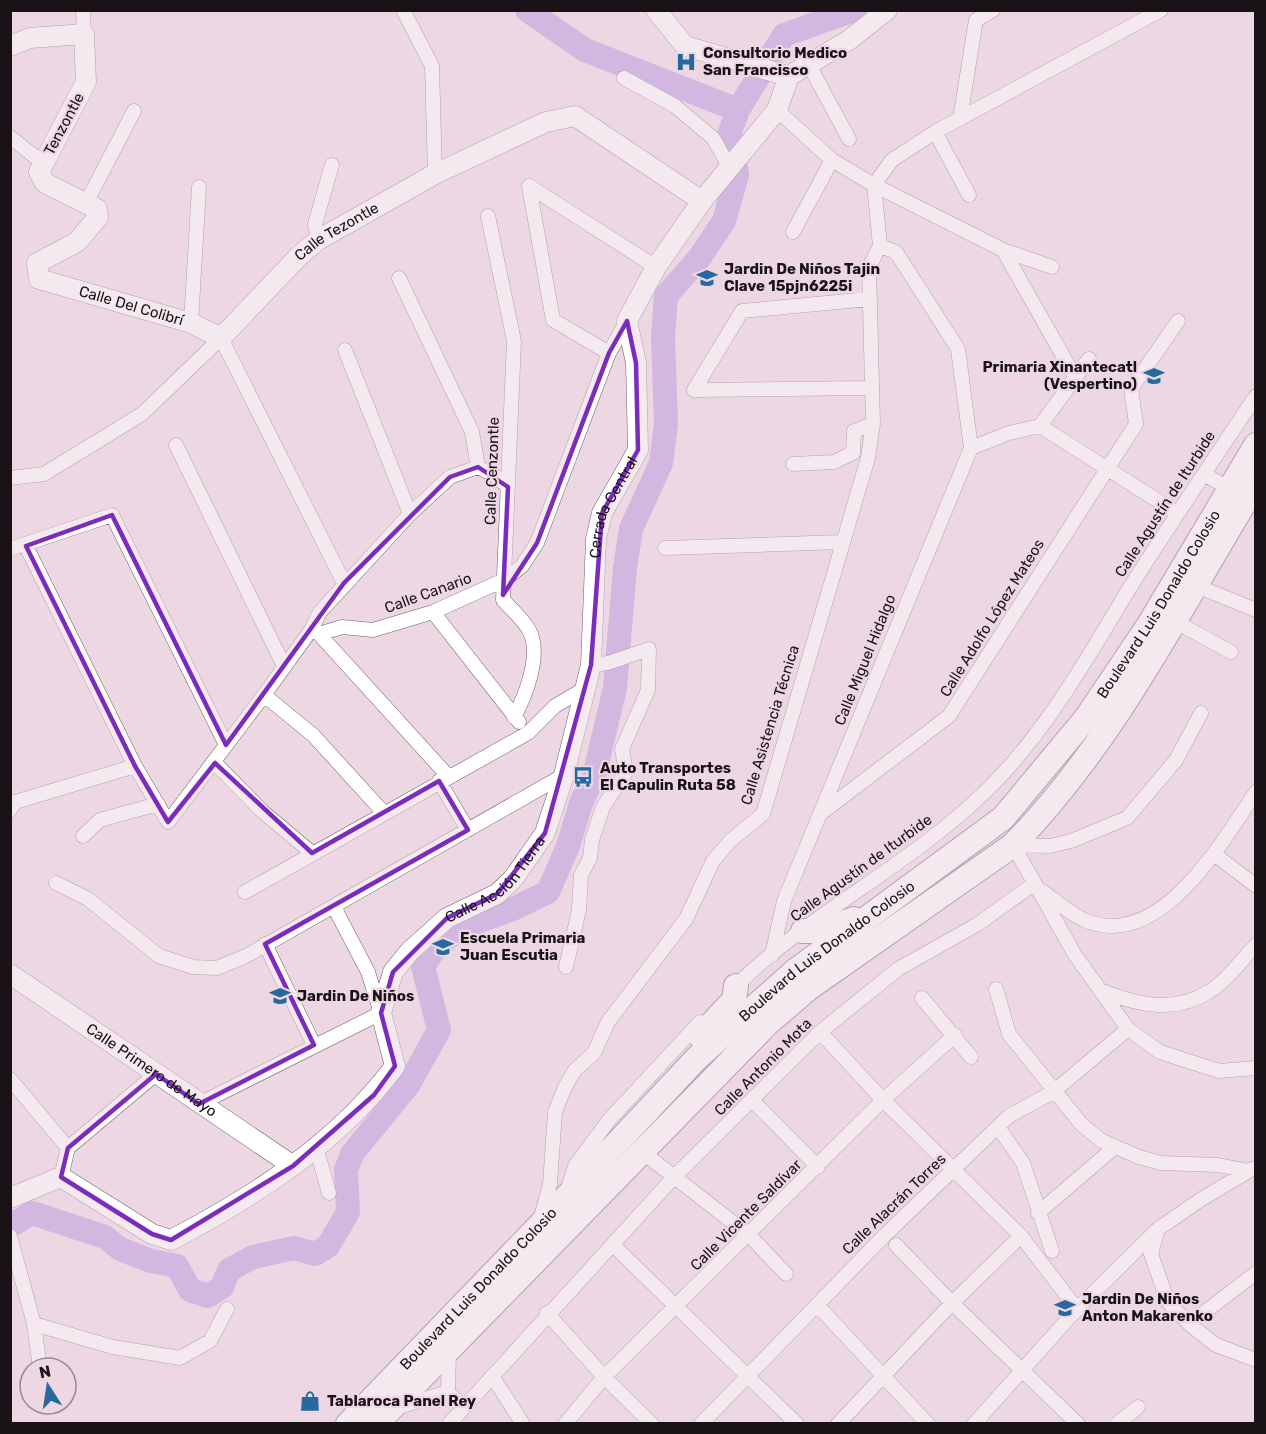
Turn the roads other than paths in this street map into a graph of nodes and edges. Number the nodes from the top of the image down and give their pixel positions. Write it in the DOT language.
graph roads {
  1 [pos="83,10"];
  2 [pos="403,10"];
  3 [pos="656,10"];
  4 [pos="887,10"];
  5 [pos="993,10"];
  6 [pos="1161,10"];
  7 [pos="84,34"];
  8 [pos="10,46"];
  9 [pos="809,65"];
  10 [pos="788,76"];
  11 [pos="624,78"];
  12 [pos="777,110"];
  13 [pos="134,111"];
  14 [pos="960,119"];
  15 [pos="935,132"];
  16 [pos="10,136"];
  17 [pos="849,139"];
  18 [pos="832,160"];
  19 [pos="43,163"];
  20 [pos="332,165"];
  21 [pos="730,167"];
  22 [pos="435,174"];
  23 [pos="874,185"];
  24 [pos="199,187"];
  25 [pos="969,195"];
  26 [pos="702,201"];
  27 [pos="86,203"];
  28 [pos="488,216"];
  29 [pos="793,232"];
  30 [pos="318,240"];
  31 [pos="880,246"];
  32 [pos="1003,250"];
  33 [pos="656,267"];
  34 [pos="1052,267"];
  35 [pos="399,278"];
  36 [pos="869,299"];
  37 [pos="627,321"];
  38 [pos="1178,321"];
  39 [pos="191,323"];
  40 [pos="221,338"];
  41 [pos="345,350"];
  42 [pos="609,353"];
  43 [pos="1089,359"];
  44 [pos="1075,377"];
  45 [pos="872,388"];
  46 [pos="1256,396"];
  47 [pos="873,424"];
  48 [pos="1040,426"];
  49 [pos="176,445"];
  50 [pos="1256,445"];
  51 [pos="971,448"];
  52 [pos="793,464"];
  53 [pos="1107,466"];
  54 [pos="478,467"];
  55 [pos="1204,474"];
  56 [pos="10,478"];
  57 [pos="1256,484"];
  58 [pos="508,487"];
  59 [pos="1228,488"];
  60 [pos="1177,513"];
  61 [pos="410,514"];
  62 [pos="842,542"];
  63 [pos="26,546"];
  64 [pos="665,548"];
  65 [pos="10,549"];
  66 [pos="504,580"];
  67 [pos="344,583"];
  68 [pos="1194,585"];
  69 [pos="1256,610"];
  70 [pos="433,612"];
  71 [pos="1174,621"];
  72 [pos="315,632"];
  73 [pos="1231,652"];
  74 [pos="600,664"];
  75 [pos="284,666"];
  76 [pos="584,689"];
  77 [pos="264,695"];
  78 [pos="1201,713"];
  79 [pos="514,717"];
  80 [pos="528,733"];
  81 [pos="226,745"];
  82 [pos="215,763"];
  83 [pos="135,766"];
  84 [pos="564,775"];
  85 [pos="443,778"];
  86 [pos="1256,792"];
  87 [pos="158,804"];
  88 [pos="10,810"];
  89 [pos="384,813"];
  90 [pos="820,814"];
  91 [pos="468,830"];
  92 [pos="83,836"];
  93 [pos="1013,845"];
  94 [pos="312,854"];
  95 [pos="1214,854"];
  96 [pos="56,883"];
  97 [pos="1037,886"];
  98 [pos="1256,886"];
  99 [pos="245,892"];
  100 [pos="891,901"];
  101 [pos="334,907"];
  102 [pos="803,930"];
  103 [pos="265,944"];
  104 [pos="1256,945"];
  105 [pos="772,955"];
  106 [pos="566,967"];
  107 [pos="10,974"];
  108 [pos="736,986"];
  109 [pos="996,988"];
  110 [pos="1100,990"];
  111 [pos="922,998"];
  112 [pos="381,1013"];
  113 [pos="1128,1029"];
  114 [pos="820,1032"];
  115 [pos="955,1035"];
  116 [pos="314,1045"];
  117 [pos="971,1057"];
  118 [pos="1256,1068"];
  119 [pos="156,1074"];
  120 [pos="10,1079"];
  121 [pos="1053,1092"];
  122 [pos="883,1100"];
  123 [pos="753,1101"];
  124 [pos="199,1104"];
  125 [pos="998,1127"];
  126 [pos="619,1141"];
  127 [pos="316,1147"];
  128 [pos="1115,1147"];
  129 [pos="68,1148"];
  130 [pos="642,1151"];
  131 [pos="293,1166"];
  132 [pos="818,1167"];
  133 [pos="1252,1169"];
  134 [pos="952,1171"];
  135 [pos="675,1176"];
  136 [pos="61,1178"];
  137 [pos="329,1193"];
  138 [pos="566,1197"];
  139 [pos="10,1198"];
  140 [pos="1038,1213"];
  141 [pos="539,1226"];
  142 [pos="1158,1229"];
  143 [pos="749,1235"];
  144 [pos="10,1236"];
  145 [pos="1021,1236"];
  146 [pos="613,1245"];
  147 [pos="896,1245"];
  148 [pos="1052,1251"];
  149 [pos="1256,1273"];
  150 [pos="786,1274"];
  151 [pos="952,1303"];
  152 [pos="818,1306"];
  153 [pos="676,1307"];
  154 [pos="1077,1309"];
  155 [pos="227,1310"];
  156 [pos="547,1313"];
  157 [pos="34,1324"];
  158 [pos="1190,1324"];
  159 [pos="449,1350"];
  160 [pos="38,1356"];
  161 [pos="1256,1360"];
  162 [pos="1024,1369"];
  163 [pos="492,1376"];
  164 [pos="748,1376"];
  165 [pos="604,1377"];
  166 [pos="884,1377"];
  167 [pos="448,1392"];
  168 [pos="464,1407"];
  169 [pos="1138,1407"];
  170 [pos="383,1417"];
  171 [pos="348,1424"];
  172 [pos="449,1424"];
  173 [pos="523,1424"];
  174 [pos="565,1424"];
  175 [pos="652,1424"];
  176 [pos="701,1424"];
  177 [pos="797,1424"];
  178 [pos="838,1424"];
  179 [pos="928,1424"];
  180 [pos="974,1424"];
  181 [pos="1078,1424"];
  182 [pos="1117,1424"];
  1 -- 7 [label="street, Tenzontle"];
  2 -- 22 [label="street"];
  3 -- 10 [label="street"];
  4 -- 9 [label="street"];
  5 -- 14 [label="street"];
  6 -- 14 [label="street"];
  7 -- 8 [label="street"];
  7 -- 19 [label="street, Tenzontle"];
  9 -- 10 [label="street"];
  9 -- 17 [label="street"];
  10 -- 12 [label="street"];
  11 -- 21 [label="street"];
  12 -- 18 [label="street"];
  12 -- 21 [label="street"];
  13 -- 27 [label="street"];
  14 -- 15 [label="street"];
  15 -- 23 [label="street"];
  15 -- 25 [label="street"];
  16 -- 19 [label="street"];
  18 -- 23 [label="street"];
  18 -- 29 [label="street"];
  19 -- 27 [label="street, Tenzontle"];
  20 -- 30 [label="street"];
  21 -- 26 [label="street"];
  22 -- 26 [label="street, Calle Tezontle"];
  22 -- 30 [label="street, Calle Tezontle"];
  23 -- 31 [label="street"];
  23 -- 32 [label="street"];
  24 -- 39 [label="street"];
  26 -- 33 [label="street"];
  27 -- 39 [label="street, Calle Del Colibrí"];
  28 -- 58 [label="street, Calle Cenzontle"];
  30 -- 40 [label="street, Calle Tezontle"];
  31 -- 36 [label="street, Calle Asistencia Técnica"];
  31 -- 51 [label="street"];
  32 -- 34 [label="street"];
  32 -- 44 [label="street"];
  33 -- 37 [label="street"];
  33 -- 42 [label="street"];
  35 -- 54 [label="street"];
  36 -- 45 [label="street, Calle Asistencia Técnica"];
  36 -- 45 [label="street"];
  37 -- 42 [label="street, Calle Canario"];
  37 -- 74 [label="street, Cerrada Central"];
  38 -- 53 [label="street, Calle Adolfo López Mateos"];
  39 -- 40 [label="street, Calle Del Colibrí"];
  40 -- 56 [label="street, Calle Tezontle"];
  40 -- 67 [label="street"];
  41 -- 61 [label="street"];
  42 -- 66 [label="street, Calle Canario"];
  43 -- 44 [label="street"];
  44 -- 48 [label="street"];
  45 -- 47 [label="street, Calle Asistencia Técnica"];
  46 -- 55 [label="street, Calle Agustín de Iturbide"];
  47 -- 52 [label="street"];
  47 -- 62 [label="street, Calle Asistencia Técnica"];
  48 -- 51 [label="street"];
  48 -- 53 [label="street"];
  49 -- 75 [label="street"];
  50 -- 59 [label="highway, Boulevard Luis Donaldo Colosio"];
  51 -- 90 [label="street, Calle Miguel Hidalgo"];
  53 -- 60 [label="street"];
  53 -- 90 [label="street, Calle Adolfo López Mateos"];
  54 -- 58 [label="street"];
  54 -- 61 [label="street"];
  55 -- 59 [label="street"];
  55 -- 60 [label="street, Calle Agustín de Iturbide"];
  57 -- 68 [label="highway, Boulevard Luis Donaldo Colosio"];
  58 -- 66 [label="street, Calle Cenzontle"];
  59 -- 100 [label="highway, Boulevard Luis Donaldo Colosio"];
  60 -- 102 [label="street, Calle Agustín de Iturbide"];
  61 -- 67 [label="street"];
  62 -- 64 [label="street"];
  62 -- 141 [label="street, Calle Asistencia Técnica"];
  63 -- 65 [label="street"];
  63 -- 81 [label="street"];
  63 -- 83 [label="street"];
  66 -- 70 [label="street, Calle Canario"];
  66 -- 79 [label="street, Calle Cenzontle"];
  67 -- 72 [label="street"];
  68 -- 69 [label="street"];
  68 -- 71 [label="highway, Boulevard Luis Donaldo Colosio"];
  70 -- 72 [label="street, Calle Canario"];
  70 -- 79 [label="street"];
  71 -- 73 [label="street"];
  71 -- 93 [label="highway, Boulevard Luis Donaldo Colosio"];
  72 -- 75 [label="street"];
  72 -- 85 [label="street"];
  74 -- 76 [label="street, Cerrada Central"];
  74 -- 106 [label="street"];
  75 -- 77 [label="street"];
  76 -- 80 [label="street"];
  76 -- 84 [label="street, Cerrada Central"];
  77 -- 81 [label="street"];
  77 -- 89 [label="street"];
  78 -- 93 [label="street"];
  79 -- 80 [label="street"];
  80 -- 85 [label="street"];
  81 -- 82 [label="street"];
  82 -- 87 [label="street"];
  82 -- 94 [label="street"];
  83 -- 87 [label="street"];
  83 -- 88 [label="street"];
  84 -- 91 [label="street"];
  84 -- 112 [label="street, Calle Acción Tierra"];
  85 -- 89 [label="street"];
  85 -- 91 [label="street"];
  86 -- 95 [label="street"];
  87 -- 92 [label="street"];
  89 -- 94 [label="street"];
  90 -- 105 [label="street, Calle Miguel Hidalgo"];
  91 -- 101 [label="street"];
  93 -- 97 [label="street"];
  93 -- 130 [label="highway, Boulevard Luis Donaldo Colosio"];
  94 -- 99 [label="street"];
  95 -- 97 [label="street"];
  95 -- 98 [label="street"];
  96 -- 103 [label="street"];
  97 -- 110 [label="street"];
  97 -- 114 [label="street, Calle Antonio Mota"];
  100 -- 102 [label="highway"];
  100 -- 126 [label="highway, Boulevard Luis Donaldo Colosio"];
  101 -- 103 [label="street"];
  101 -- 112 [label="street"];
  102 -- 105 [label="street, Calle Agustín de Iturbide"];
  103 -- 116 [label="street"];
  104 -- 110 [label="street"];
  105 -- 108 [label="street, Calle Agustín de Iturbide"];
  107 -- 119 [label="street, Calle Primero de Mayo"];
  108 -- 126 [label="highway"];
  108 -- 138 [label="street, Calle Agustín de Iturbide"];
  109 -- 121 [label="street"];
  110 -- 113 [label="street"];
  111 -- 115 [label="street"];
  112 -- 116 [label="street"];
  112 -- 127 [label="street"];
  113 -- 118 [label="street"];
  113 -- 121 [label="street, Calle Alacrán Torres"];
  114 -- 122 [label="street"];
  114 -- 123 [label="street, Calle Antonio Mota"];
  115 -- 117 [label="street"];
  115 -- 122 [label="street, Calle Vicente Saldívar"];
  116 -- 124 [label="street"];
  119 -- 124 [label="street, Calle Primero de Mayo"];
  119 -- 129 [label="street"];
  120 -- 129 [label="street"];
  121 -- 125 [label="street, Calle Alacrán Torres"];
  121 -- 128 [label="street"];
  122 -- 132 [label="street, Calle Vicente Saldívar"];
  122 -- 134 [label="street"];
  123 -- 132 [label="street"];
  123 -- 135 [label="street, Calle Antonio Mota"];
  124 -- 131 [label="street, Calle Primero de Mayo"];
  125 -- 134 [label="street, Calle Alacrán Torres"];
  125 -- 140 [label="street"];
  126 -- 138 [label="highway, Boulevard Luis Donaldo Colosio"];
  127 -- 131 [label="street"];
  127 -- 137 [label="street"];
  128 -- 133 [label="street"];
  128 -- 140 [label="street"];
  129 -- 136 [label="street"];
  130 -- 135 [label="street"];
  130 -- 159 [label="highway, Boulevard Luis Donaldo Colosio"];
  131 -- 136 [label="street"];
  132 -- 143 [label="street, Calle Vicente Saldívar"];
  133 -- 142 [label="street"];
  134 -- 145 [label="street"];
  134 -- 152 [label="street, Calle Alacrán Torres"];
  135 -- 143 [label="street"];
  135 -- 146 [label="street, Calle Antonio Mota"];
  136 -- 139 [label="street"];
  138 -- 141 [label="highway, Boulevard Luis Donaldo Colosio"];
  140 -- 148 [label="street"];
  141 -- 171 [label="highway, Boulevard Luis Donaldo Colosio"];
  142 -- 154 [label="street"];
  142 -- 158 [label="street"];
  143 -- 150 [label="street"];
  143 -- 153 [label="street, Calle Vicente Saldívar"];
  144 -- 157 [label="street"];
  145 -- 151 [label="street"];
  145 -- 154 [label="street"];
  146 -- 153 [label="street"];
  146 -- 156 [label="street, Calle Antonio Mota"];
  147 -- 151 [label="street"];
  149 -- 158 [label="street"];
  151 -- 162 [label="street"];
  151 -- 166 [label="street"];
  152 -- 164 [label="street, Calle Alacrán Torres"];
  152 -- 166 [label="street"];
  153 -- 164 [label="street"];
  153 -- 165 [label="street, Calle Vicente Saldívar"];
  154 -- 162 [label="street"];
  155 -- 157 [label="street"];
  156 -- 163 [label="street, Calle Antonio Mota"];
  156 -- 165 [label="street"];
  157 -- 160 [label="street"];
  158 -- 161 [label="street"];
  159 -- 167 [label="street"];
  159 -- 170 [label="highway, Boulevard Luis Donaldo Colosio"];
  162 -- 180 [label="street"];
  162 -- 181 [label="street"];
  163 -- 168 [label="street, Calle Antonio Mota"];
  163 -- 173 [label="street"];
  164 -- 176 [label="street, Calle Alacrán Torres"];
  164 -- 177 [label="street"];
  165 -- 174 [label="street, Calle Vicente Saldívar"];
  165 -- 175 [label="street"];
  166 -- 178 [label="street"];
  166 -- 179 [label="street"];
  167 -- 168 [label="street"];
  167 -- 170 [label="street"];
  168 -- 172 [label="street, Calle Antonio Mota"];
  169 -- 182 [label="street"];
}
